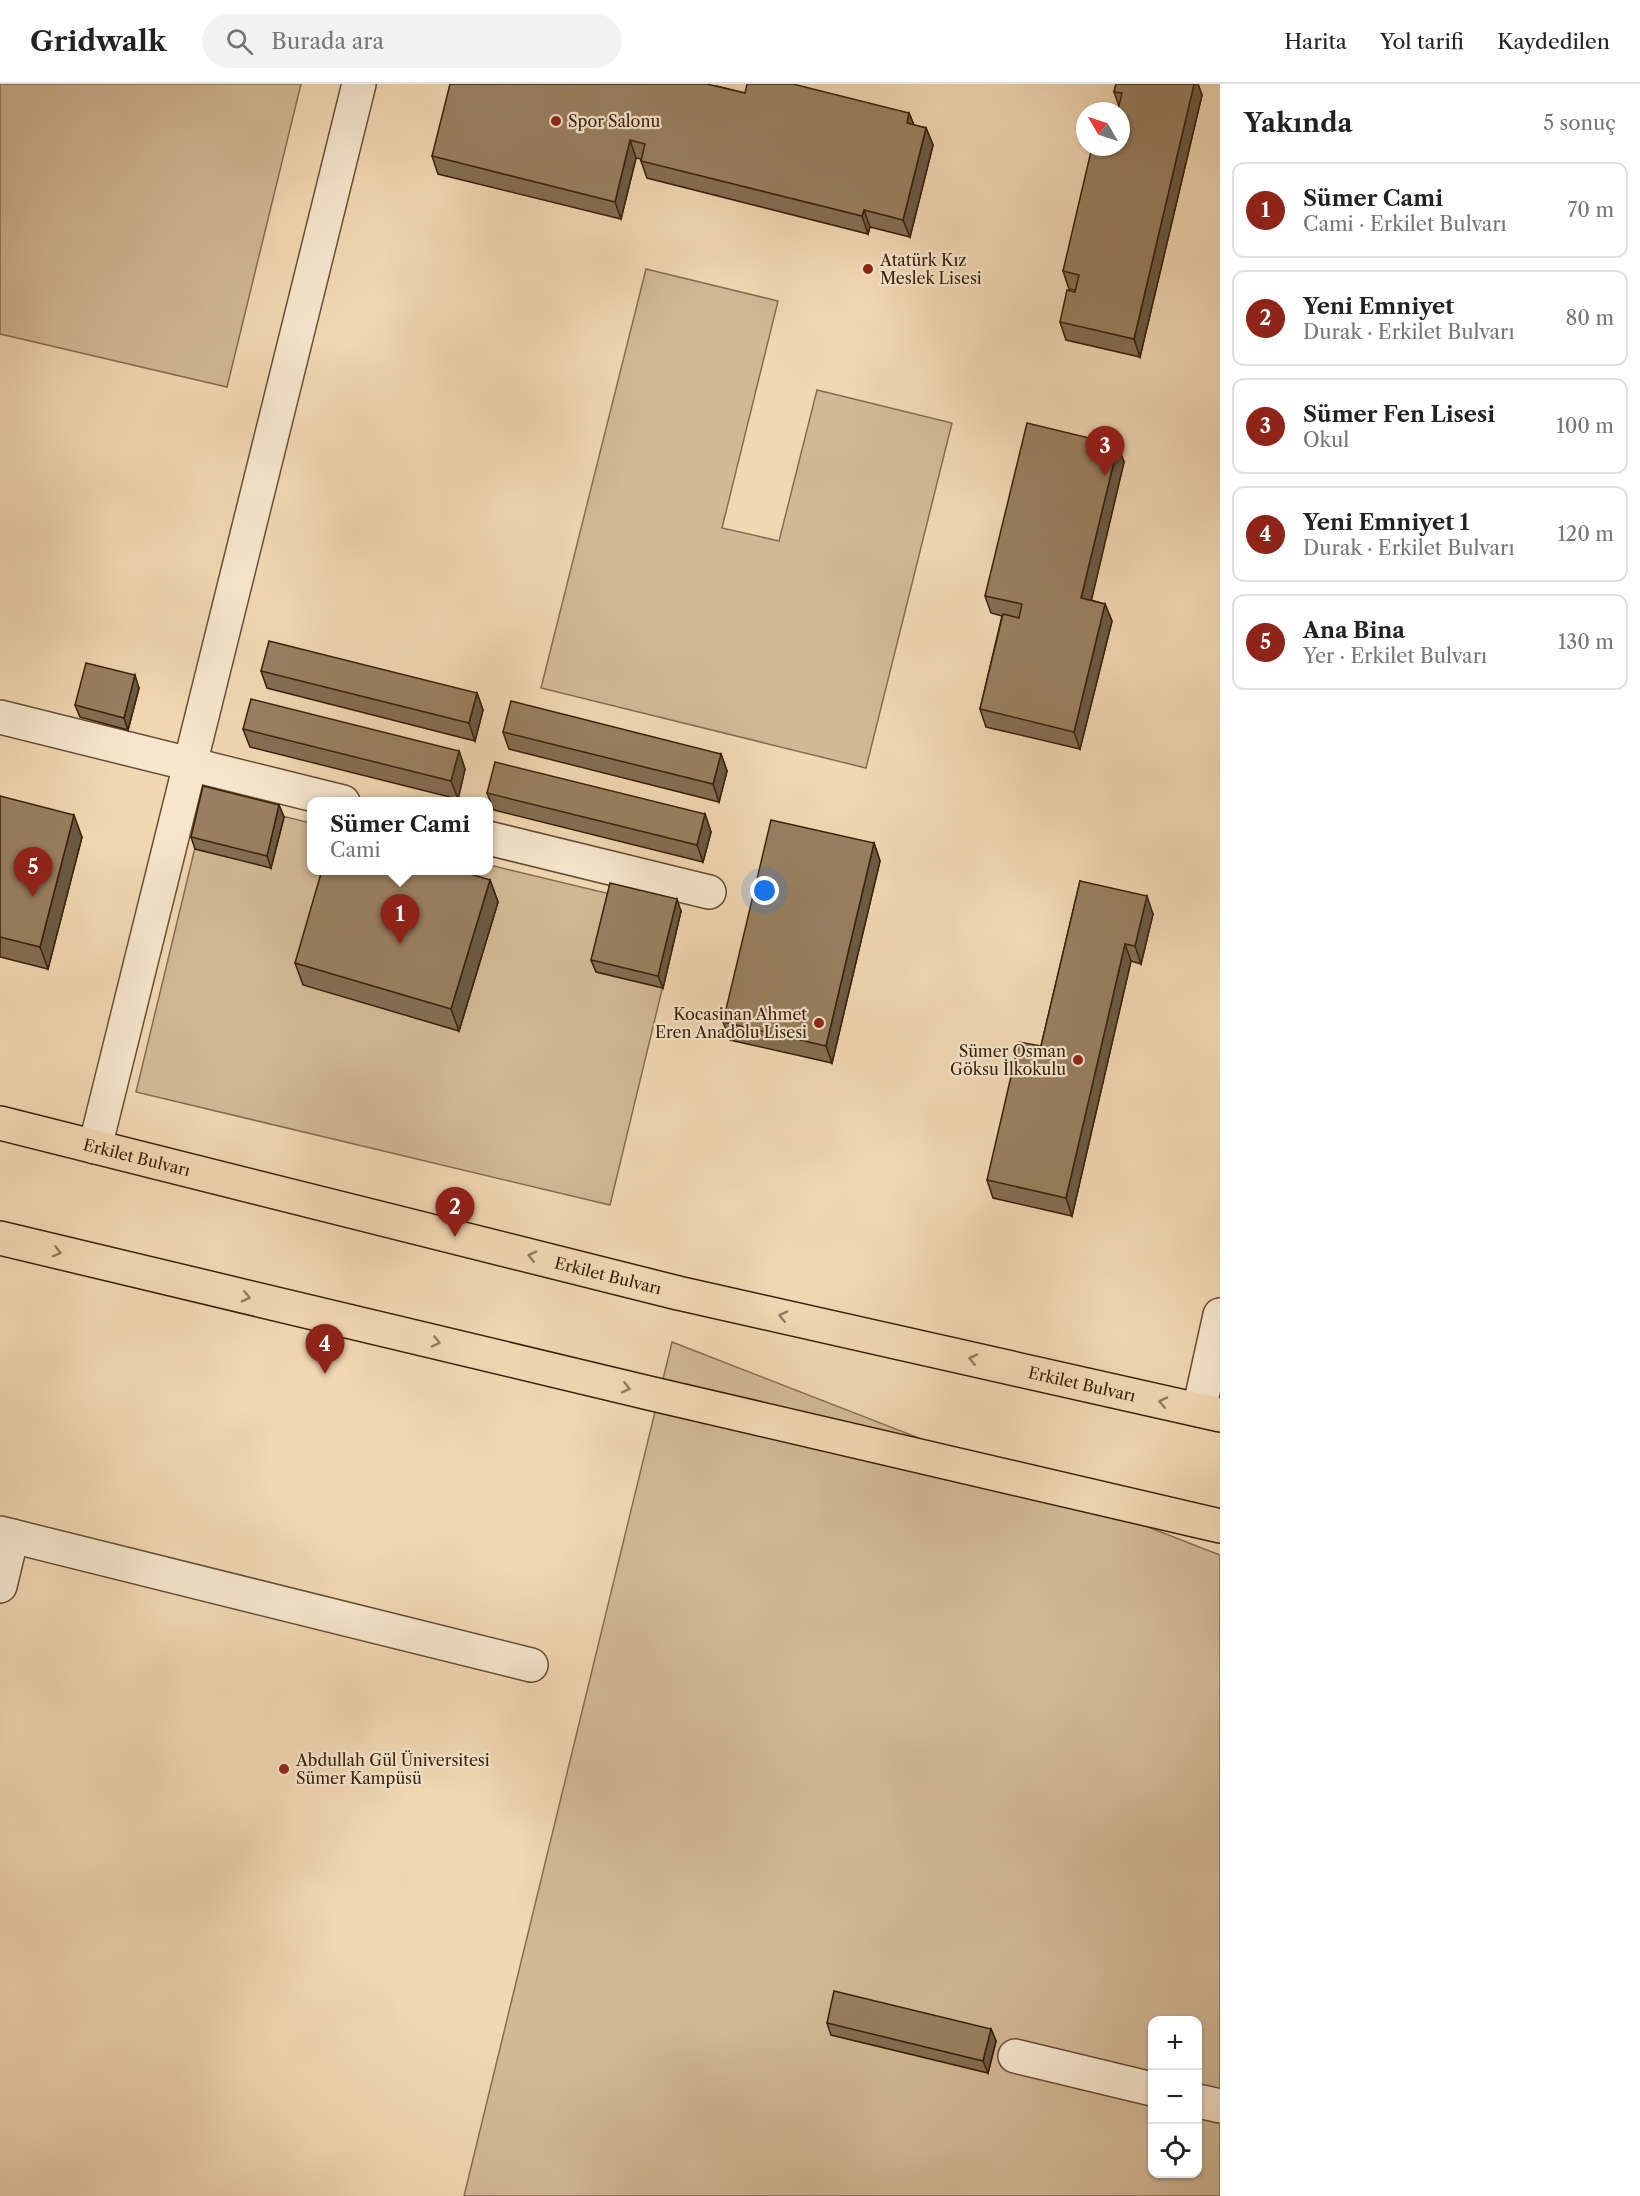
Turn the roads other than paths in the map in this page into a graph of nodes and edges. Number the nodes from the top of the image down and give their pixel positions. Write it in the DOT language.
graph roads {
  1 [pos="359,84"];
  2 [pos="0,717"];
  3 [pos="190,764"];
  4 [pos="326,797"];
  5 [pos="493,838"];
  6 [pos="709,892"];
  7 [pos="0,1123"];
  8 [pos="95,1147"];
  9 [pos="0,1238"];
  10 [pos="1220,1316"];
  11 [pos="1209,1413"];
  12 [pos="1220,1526"];
  13 [pos="6,1535"];
  14 [pos="0,1586"];
  15 [pos="531,1665"];
  16 [pos="1015,2055"];
  17 [pos="1148,2088"];
  18 [pos="1202,2102"];
  19 [pos="1220,2106"];
  1 -- 3 [label="street"];
  2 -- 3 [label="street"];
  3 -- 4 [label="street"];
  3 -- 8 [label="street"];
  5 -- 6 [label="street"];
  7 -- 8 [label="main road, Erkilet Bulvarı"];
  11 -- 8 [label="main road, Erkilet Bulvarı, one-way"];
  9 -- 12 [label="main road, one-way"];
  10 -- 11 [label="street"];
  13 -- 14 [label="street"];
  13 -- 15 [label="street"];
  16 -- 17 [label="street"];
  18 -- 19 [label="street"];
}
